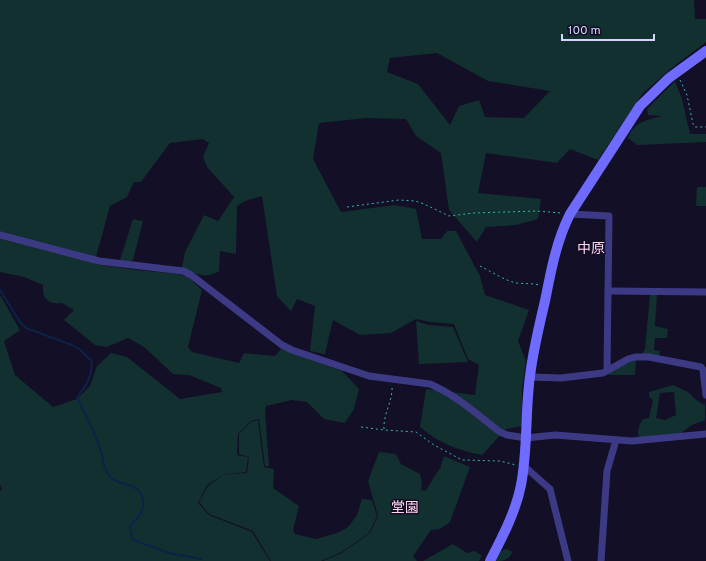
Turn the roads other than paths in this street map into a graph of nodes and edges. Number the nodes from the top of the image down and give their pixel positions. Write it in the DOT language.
graph roads {
  1 [pos="706,51"];
  2 [pos="570,214"];
  3 [pos="0,236"];
  4 [pos="608,291"];
  5 [pos="706,292"];
  6 [pos="607,370"];
  7 [pos="530,376"];
  8 [pos="706,395"];
  9 [pos="706,434"];
  10 [pos="526,438"];
  11 [pos="616,440"];
  12 [pos="524,466"];
  13 [pos="490,561"];
  14 [pos="568,561"];
  15 [pos="601,561"];
  1 -- 2 [label="street"];
  2 -- 4 [label="street"];
  2 -- 7 [label="street"];
  3 -- 10 [label="street"];
  4 -- 5 [label="street"];
  4 -- 6 [label="street"];
  6 -- 7 [label="street"];
  6 -- 8 [label="street"];
  7 -- 10 [label="street"];
  9 -- 11 [label="street"];
  10 -- 11 [label="street"];
  10 -- 12 [label="street"];
  11 -- 15 [label="street"];
  12 -- 13 [label="street"];
  12 -- 14 [label="street"];
}
